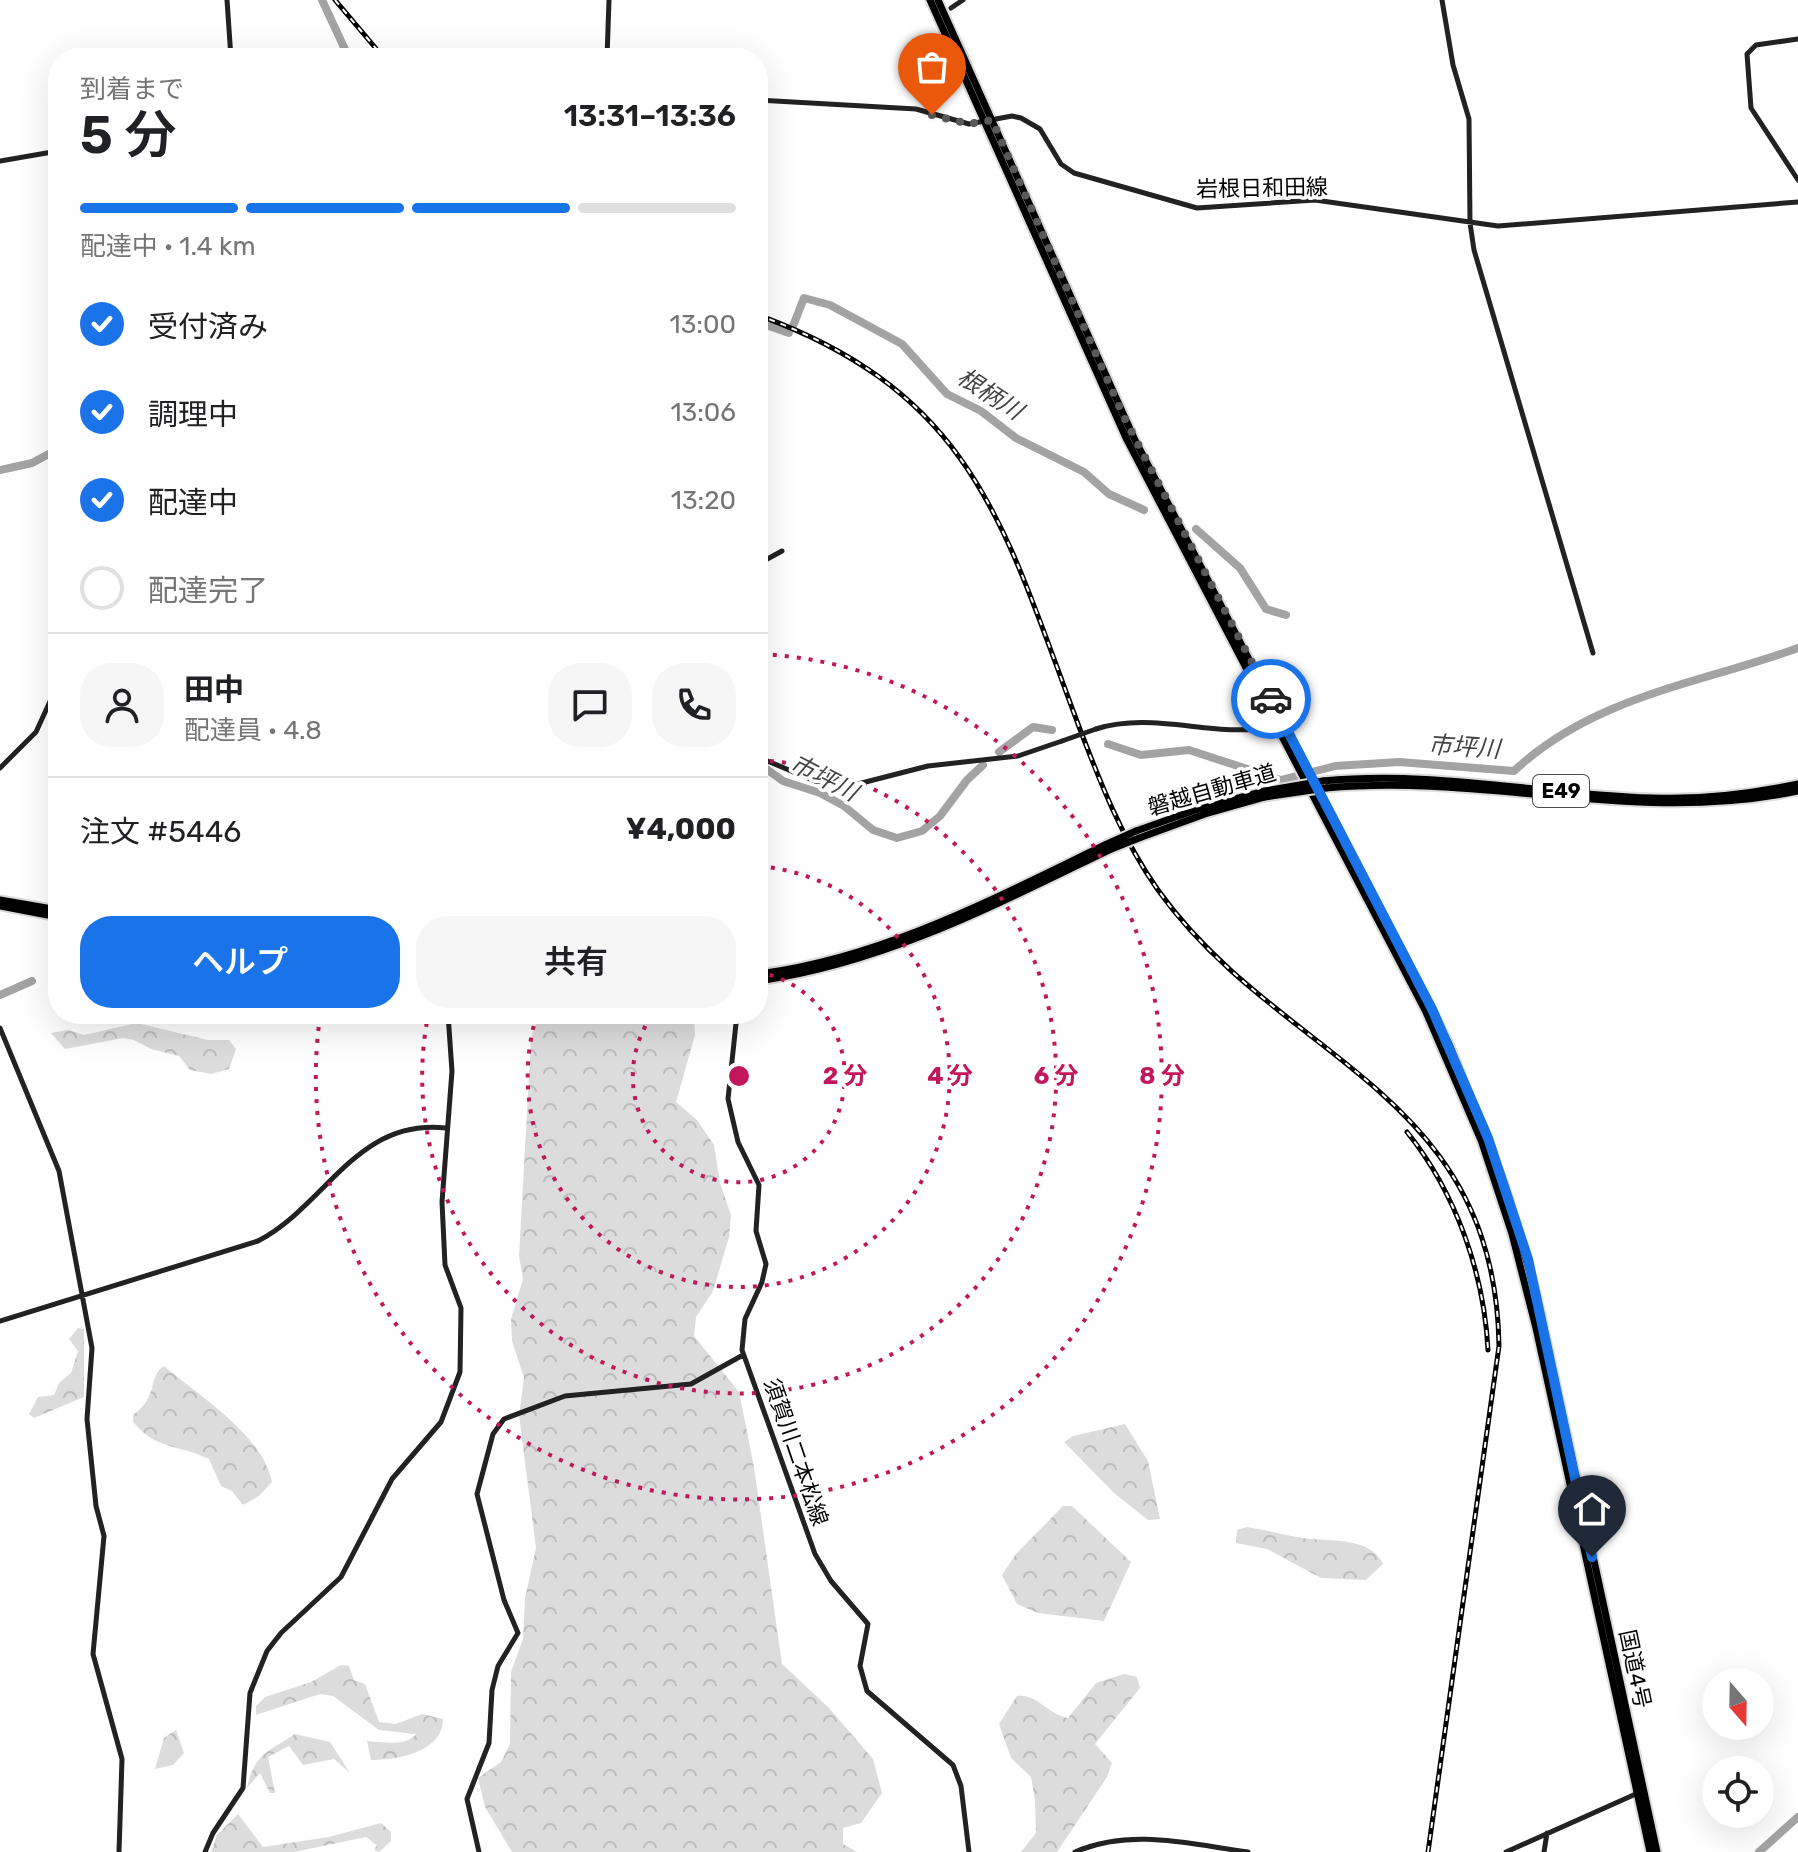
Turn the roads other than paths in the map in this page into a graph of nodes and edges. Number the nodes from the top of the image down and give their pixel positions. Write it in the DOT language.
graph roads {
  1 [pos="227,0"];
  2 [pos="609,0"];
  3 [pos="930,0"];
  4 [pos="938,0"];
  5 [pos="963,0"];
  6 [pos="1442,0"];
  7 [pos="951,8"];
  8 [pos="1798,39"];
  9 [pos="230,48"];
  10 [pos="607,48"];
  11 [pos="768,101"];
  12 [pos="988,120"];
  13 [pos="48,153"];
  14 [pos="0,161"];
  15 [pos="1798,180"];
  16 [pos="1798,202"];
  17 [pos="1470,223"];
  18 [pos="782,551"];
  19 [pos="768,559"];
  20 [pos="1593,653"];
  21 [pos="48,706"];
  22 [pos="1276,726"];
  23 [pos="768,761"];
  24 [pos="0,768"];
  25 [pos="1798,784"];
  26 [pos="1324,785"];
  27 [pos="1798,791"];
  28 [pos="1108,847"];
  29 [pos="0,900"];
  30 [pos="0,906"];
  31 [pos="48,908"];
  32 [pos="48,915"];
  33 [pos="768,972"];
  34 [pos="768,979"];
  35 [pos="449,1024"];
  36 [pos="736,1024"];
  37 [pos="0,1028"];
  38 [pos="447,1128"];
  39 [pos="82,1296"];
  40 [pos="0,1321"];
  41 [pos="743,1355"];
  42 [pos="1640,1792"];
  43 [pos="1547,1832"];
  44 [pos="119,1852"];
  45 [pos="205,1852"];
  46 [pos="479,1852"];
  47 [pos="969,1852"];
  48 [pos="1075,1852"];
  49 [pos="1248,1852"];
  50 [pos="1506,1852"];
  51 [pos="1544,1852"];
  52 [pos="1650,1852"];
  53 [pos="1657,1852"];
  1 -- 9 [label="street"];
  2 -- 10 [label="street"];
  3 -- 12 [label="highway, 国道4号"];
  4 -- 12 [label="highway, 国道4号"];
  5 -- 7 [label="street"];
  6 -- 17 [label="street"];
  8 -- 15 [label="street"];
  11 -- 12 [label="street, 岩根日和田線"];
  12 -- 17 [label="street, 岩根日和田線"];
  12 -- 22 [label="highway, 国道4号"];
  12 -- 42 [label="highway, 国道4号"];
  13 -- 14 [label="street"];
  16 -- 17 [label="street, 岩根日和田線"];
  17 -- 20 [label="street"];
  18 -- 19 [label="street"];
  21 -- 24 [label="street"];
  22 -- 23 [label="street, bridge"];
  22 -- 42 [label="highway, 国道4号"];
  25 -- 26 [label="highway, 磐越自動車道 / E49"];
  26 -- 27 [label="highway, 磐越自動車道 / E49"];
  26 -- 28 [label="highway, 磐越自動車道 / E49, bridge"];
  28 -- 33 [label="highway, 磐越自動車道 / E49"];
  28 -- 34 [label="highway, 磐越自動車道 / E49"];
  29 -- 31 [label="highway"];
  30 -- 32 [label="highway"];
  35 -- 38 [label="street"];
  36 -- 41 [label="street, 須賀川二本松線"];
  37 -- 39 [label="street"];
  38 -- 39 [label="street"];
  38 -- 45 [label="street"];
  39 -- 40 [label="street"];
  39 -- 44 [label="street"];
  41 -- 46 [label="street"];
  41 -- 47 [label="street, 須賀川二本松線"];
  42 -- 43 [label="street"];
  42 -- 52 [label="highway, 国道4号"];
  42 -- 53 [label="highway, 国道4号"];
  43 -- 50 [label="street"];
  43 -- 51 [label="street"];
  48 -- 49 [label="street"];
}
